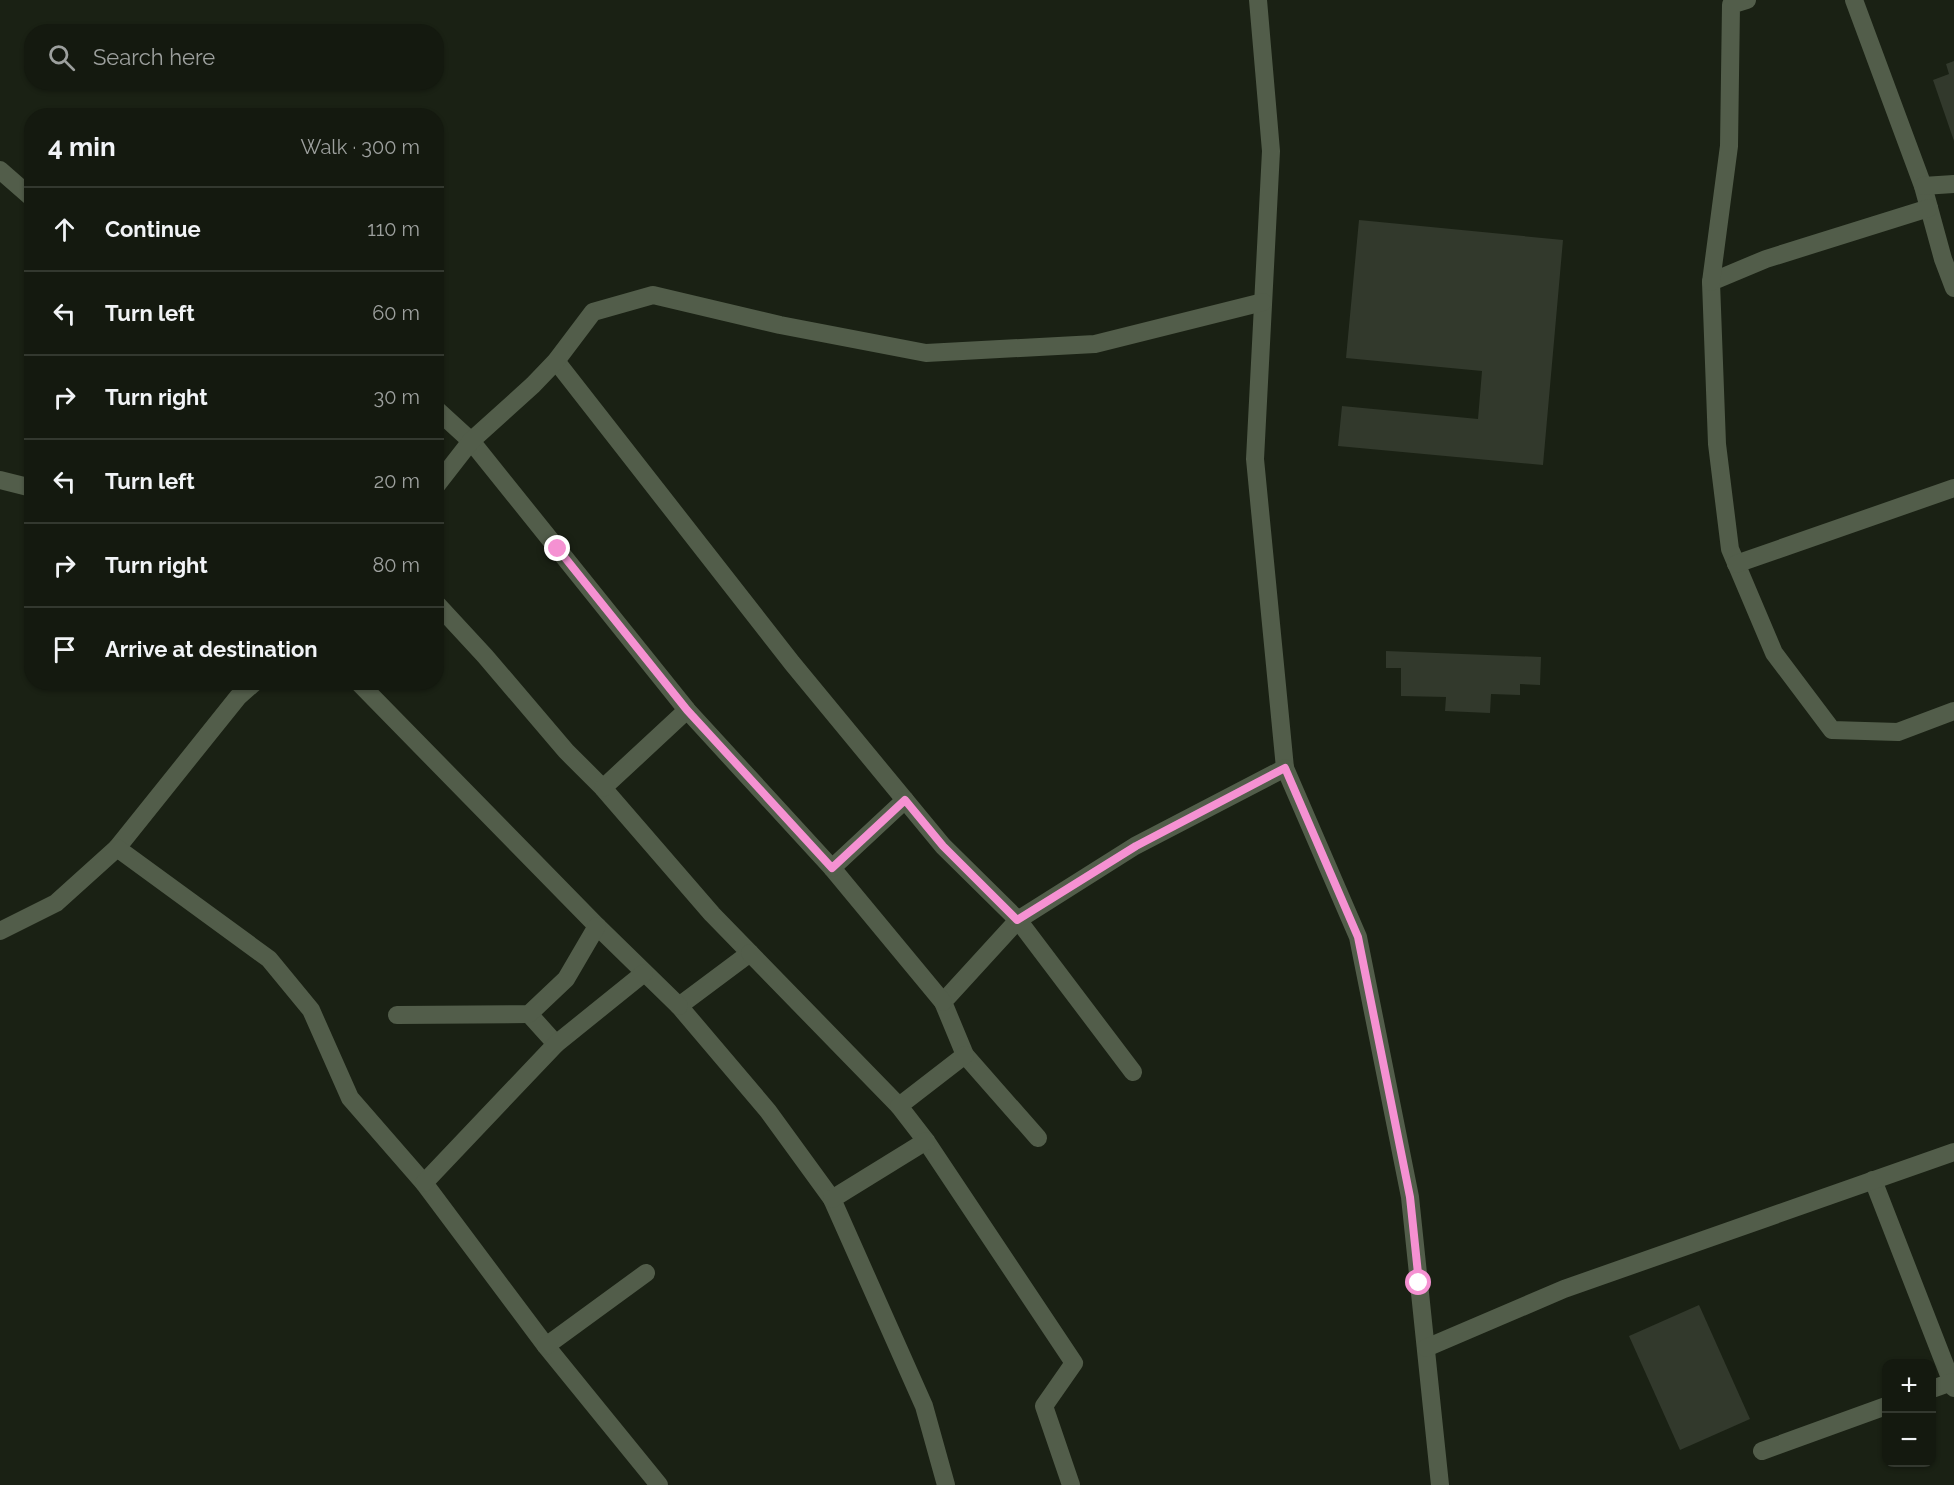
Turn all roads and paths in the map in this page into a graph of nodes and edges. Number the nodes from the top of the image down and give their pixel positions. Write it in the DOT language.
graph roads {
  1 [pos="1258,0"];
  2 [pos="1747,0"];
  3 [pos="1854,0"];
  4 [pos="0,170"];
  5 [pos="1954,184"];
  6 [pos="1923,186"];
  7 [pos="24,191"];
  8 [pos="1929,208"];
  9 [pos="1711,282"];
  10 [pos="1954,288"];
  11 [pos="1263,302"];
  12 [pos="556,361"];
  13 [pos="444,416"];
  14 [pos="471,441"];
  15 [pos="444,476"];
  16 [pos="0,480"];
  17 [pos="24,486"];
  18 [pos="1954,488"];
  19 [pos="1736,564"];
  20 [pos="444,612"];
  21 [pos="246,690"];
  22 [pos="366,690"];
  23 [pos="687,710"];
  24 [pos="1954,711"];
  25 [pos="1285,768"];
  26 [pos="603,788"];
  27 [pos="905,800"];
  28 [pos="117,848"];
  29 [pos="832,868"];
  30 [pos="1017,920"];
  31 [pos="597,926"];
  32 [pos="0,931"];
  33 [pos="750,952"];
  34 [pos="644,973"];
  35 [pos="944,1002"];
  36 [pos="679,1006"];
  37 [pos="529,1014"];
  38 [pos="397,1015"];
  39 [pos="556,1044"];
  40 [pos="965,1055"];
  41 [pos="1133,1072"];
  42 [pos="899,1106"];
  43 [pos="1038,1138"];
  44 [pos="926,1141"];
  45 [pos="1954,1152"];
  46 [pos="1873,1180"];
  47 [pos="424,1183"];
  48 [pos="832,1200"];
  49 [pos="646,1273"];
  50 [pos="546,1346"];
  51 [pos="1426,1348"];
  52 [pos="1953,1385"];
  53 [pos="1936,1388"];
  54 [pos="1882,1408"];
  55 [pos="1762,1451"];
  56 [pos="659,1485"];
  57 [pos="946,1485"];
  58 [pos="1071,1485"];
  59 [pos="1440,1485"];
  1 -- 11 [label="street"];
  2 -- 9 [label="street"];
  3 -- 6 [label="street"];
  4 -- 7 [label="street"];
  5 -- 6 [label="street"];
  6 -- 8 [label="street"];
  8 -- 9 [label="street"];
  8 -- 10 [label="street"];
  9 -- 19 [label="street"];
  11 -- 12 [label="street"];
  11 -- 25 [label="street"];
  12 -- 14 [label="street"];
  12 -- 27 [label="street"];
  13 -- 14 [label="street"];
  14 -- 15 [label="street"];
  14 -- 23 [label="street"];
  16 -- 17 [label="street"];
  18 -- 19 [label="street"];
  19 -- 24 [label="street"];
  20 -- 26 [label="street"];
  21 -- 28 [label="street"];
  22 -- 31 [label="street"];
  23 -- 26 [label="street"];
  23 -- 29 [label="street"];
  25 -- 30 [label="street"];
  25 -- 51 [label="street"];
  26 -- 33 [label="street"];
  27 -- 29 [label="street"];
  27 -- 30 [label="street"];
  28 -- 32 [label="street"];
  28 -- 47 [label="street"];
  29 -- 35 [label="street"];
  30 -- 35 [label="street"];
  30 -- 41 [label="street"];
  31 -- 34 [label="street"];
  31 -- 37 [label="street"];
  33 -- 36 [label="street"];
  33 -- 42 [label="street"];
  34 -- 36 [label="street"];
  34 -- 39 [label="street"];
  35 -- 40 [label="street"];
  36 -- 48 [label="street"];
  37 -- 38 [label="street"];
  37 -- 39 [label="street"];
  39 -- 47 [label="street"];
  40 -- 42 [label="street"];
  40 -- 43 [label="street"];
  42 -- 44 [label="street"];
  44 -- 48 [label="street"];
  44 -- 58 [label="street"];
  45 -- 46 [label="street"];
  46 -- 51 [label="street"];
  46 -- 52 [label="street"];
  47 -- 50 [label="street"];
  48 -- 57 [label="street"];
  49 -- 50 [label="street"];
  50 -- 56 [label="street"];
  51 -- 59 [label="street"];
  52 -- 53 [label="street"];
  54 -- 55 [label="street"];
}
